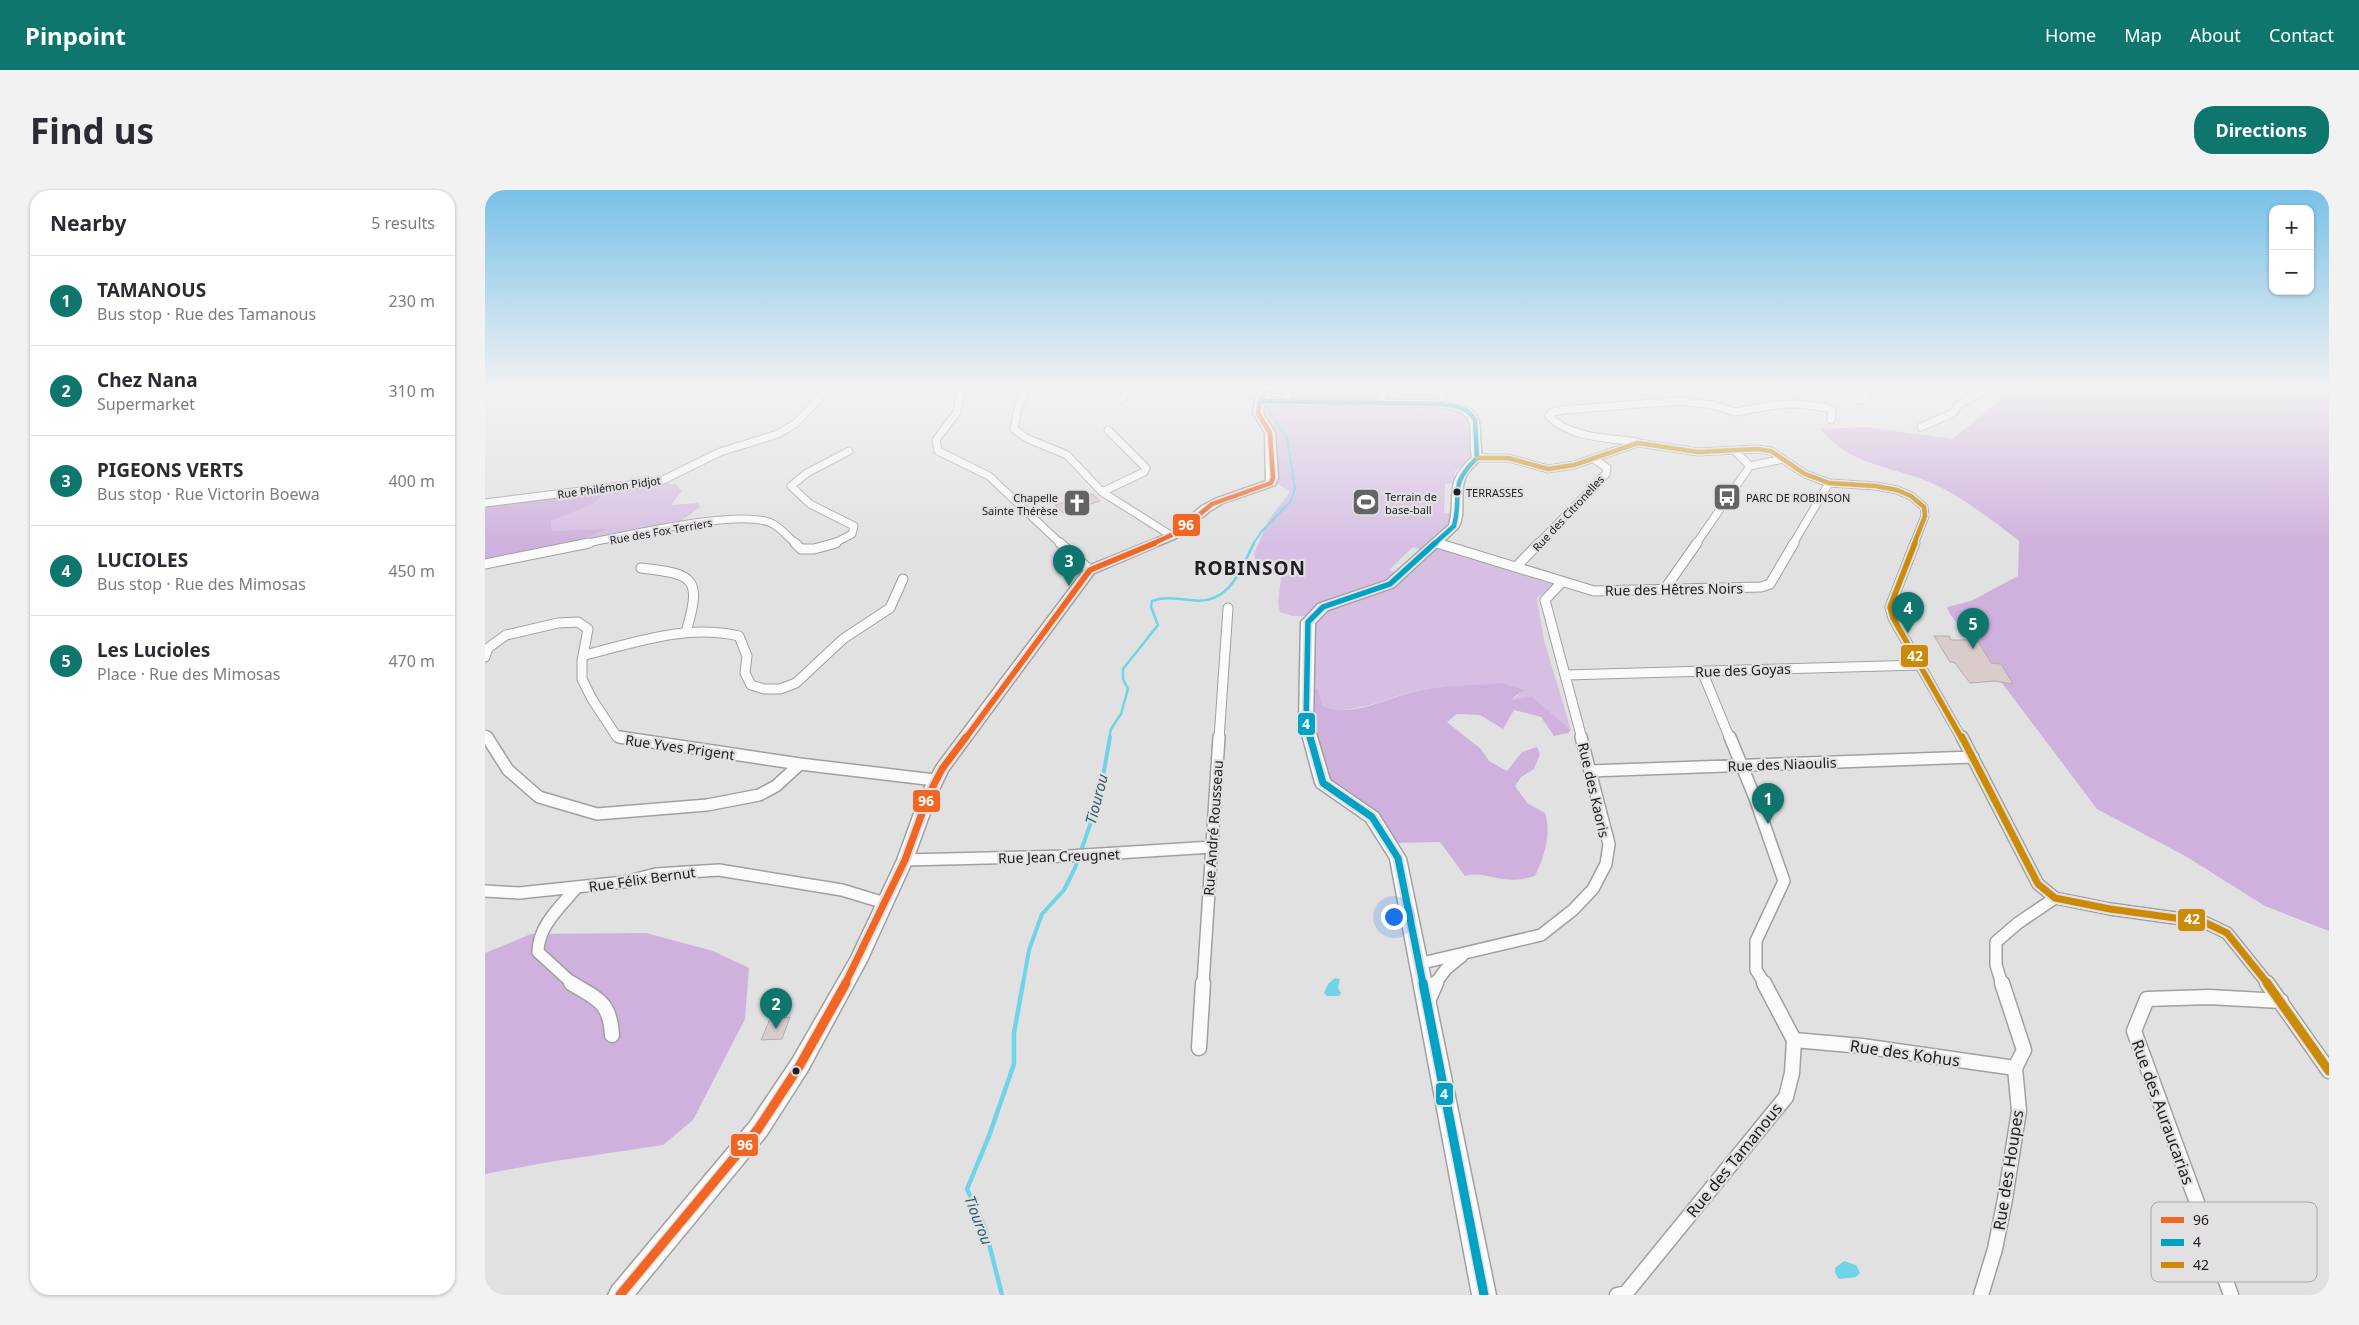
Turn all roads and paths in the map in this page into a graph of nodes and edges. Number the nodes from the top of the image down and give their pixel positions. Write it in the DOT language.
graph roads {
  1 [pos="754,442"];
  2 [pos="937,442"];
  3 [pos="1035,442"];
  4 [pos="1120,442"];
  5 [pos="1271,442"];
  6 [pos="1475,442"];
  7 [pos="1638,442"];
  8 [pos="1735,450"];
  9 [pos="849,451"];
  10 [pos="1477,458"];
  11 [pos="1594,459"];
  12 [pos="1783,459"];
  13 [pos="1750,466"];
  14 [pos="1829,483"];
  15 [pos="1102,492"];
  16 [pos="485,504"];
  17 [pos="1172,536"];
  18 [pos="1437,543"];
  19 [pos="485,564"];
  20 [pos="1516,567"];
  21 [pos="641,568"];
  22 [pos="1090,570"];
  23 [pos="903,580"];
  24 [pos="1562,582"];
  25 [pos="1665,590"];
  26 [pos="1228,608"];
  27 [pos="687,632"];
  28 [pos="585,655"];
  29 [pos="485,657"];
  30 [pos="1920,665"];
  31 [pos="1702,671"];
  32 [pos="1565,675"];
  33 [pos="485,735"];
  34 [pos="1973,756"];
  35 [pos="800,764"];
  36 [pos="1742,765"];
  37 [pos="1590,771"];
  38 [pos="935,780"];
  39 [pos="1212,847"];
  40 [pos="905,860"];
  41 [pos="577,887"];
  42 [pos="485,891"];
  43 [pos="2055,898"];
  44 [pos="885,902"];
  45 [pos="1467,952"];
  46 [pos="1418,964"];
  47 [pos="2281,1001"];
  48 [pos="1427,1004"];
  49 [pos="612,1035"];
  50 [pos="1794,1040"];
  51 [pos="1199,1048"];
  52 [pos="2015,1068"];
  53 [pos="2329,1071"];
  54 [pos="2194,1202"];
  55 [pos="2226,1282"];
  56 [pos="620,1295"];
  57 [pos="1483,1295"];
  58 [pos="1617,1295"];
  59 [pos="1981,1295"];
  60 [pos="2231,1295"];
  1 -- 16 [label="street, Rue Philémon Pidjot"];
  2 -- 22 [label="street"];
  3 -- 15 [label="street"];
  4 -- 15 [label="street"];
  5 -- 17 [label="street"];
  6 -- 10 [label="street"];
  7 -- 8 [label="street"];
  7 -- 11 [label="street"];
  8 -- 12 [label="street"];
  8 -- 13 [label="street"];
  9 -- 19 [label="street, Rue des Fox Terriers"];
  10 -- 11 [label="street"];
  10 -- 18 [label="street"];
  11 -- 20 [label="street, Rue des Citronelles"];
  12 -- 13 [label="street"];
  12 -- 14 [label="street"];
  13 -- 25 [label="street"];
  14 -- 25 [label="street, Rue des Hêtres Noirs"];
  14 -- 30 [label="street"];
  15 -- 17 [label="street"];
  17 -- 22 [label="street"];
  18 -- 20 [label="street, Rue des Hêtres Noirs"];
  18 -- 46 [label="street"];
  20 -- 24 [label="street, Rue des Hêtres Noirs"];
  21 -- 27 [label="street"];
  22 -- 38 [label="street"];
  23 -- 27 [label="street"];
  24 -- 25 [label="street, Rue des Hêtres Noirs"];
  24 -- 32 [label="street, Rue des Kaoris"];
  26 -- 39 [label="street, Rue André Rousseau"];
  27 -- 28 [label="street"];
  28 -- 29 [label="street, Rue Yves Prigent"];
  28 -- 35 [label="street, Rue Yves Prigent"];
  30 -- 31 [label="street, Rue des Goyas"];
  30 -- 34 [label="street"];
  31 -- 32 [label="street, Rue des Goyas"];
  31 -- 36 [label="street, Rue des Tamanous"];
  32 -- 37 [label="street, Rue des Kaoris"];
  33 -- 35 [label="street"];
  34 -- 36 [label="street, Rue des Niaoulis"];
  34 -- 43 [label="street"];
  35 -- 38 [label="street, Rue Yves Prigent"];
  36 -- 37 [label="street, Rue des Niaoulis"];
  36 -- 50 [label="street, Rue des Tamanous"];
  37 -- 45 [label="street, Rue des Kaoris"];
  38 -- 40 [label="street"];
  39 -- 40 [label="street, Rue Jean Creugnet"];
  39 -- 51 [label="street, Rue André Rousseau"];
  40 -- 44 [label="street"];
  41 -- 42 [label="street, Rue Félix Bernut"];
  41 -- 44 [label="street, Rue Félix Bernut"];
  41 -- 49 [label="street"];
  43 -- 47 [label="street"];
  43 -- 52 [label="street, Rue des Houpes"];
  44 -- 56 [label="street"];
  45 -- 46 [label="street, Rue des Kaoris"];
  45 -- 48 [label="street, Rue des Kaoris"];
  46 -- 48 [label="street"];
  47 -- 53 [label="street"];
  47 -- 54 [label="street, Rue des Auraucarias"];
  48 -- 57 [label="street"];
  50 -- 52 [label="street, Rue des Kohus"];
  50 -- 58 [label="street, Rue des Tamanous"];
  52 -- 59 [label="street, Rue des Houpes"];
  55 -- 60 [label="street, Rue des Auraucarias"];
}
